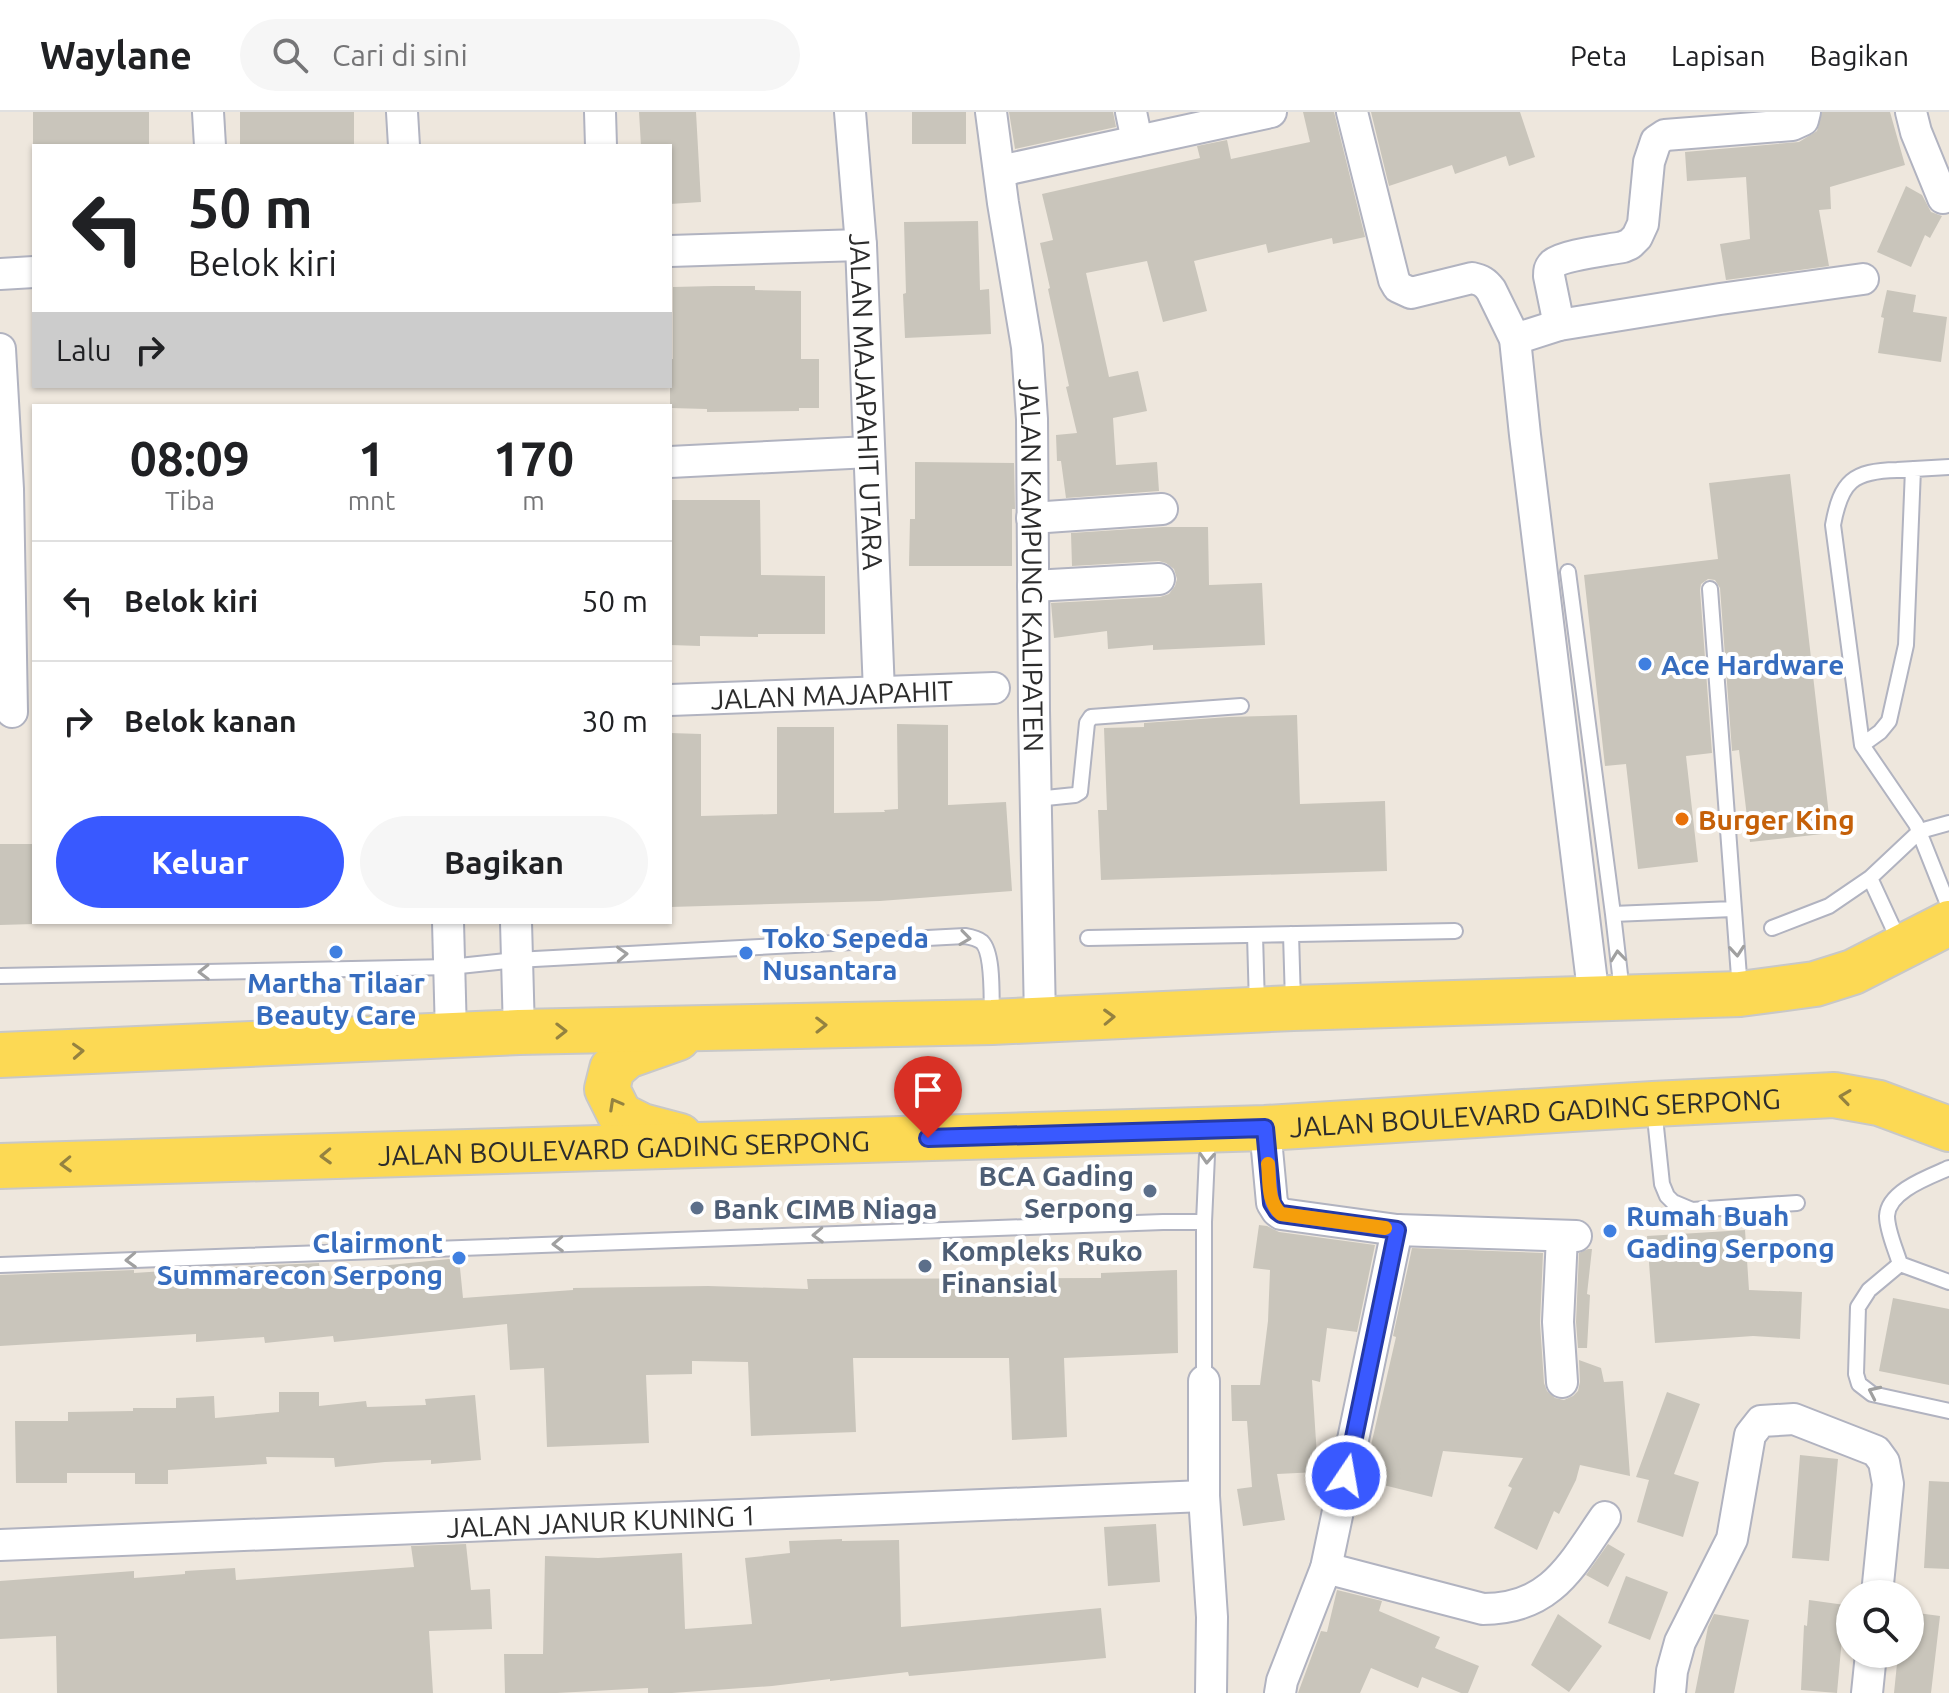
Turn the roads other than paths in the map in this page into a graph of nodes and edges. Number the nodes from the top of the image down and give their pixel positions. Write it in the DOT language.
graph roads {
  1 [pos="208,112"];
  2 [pos="402,112"];
  3 [pos="600,112"];
  4 [pos="850,112"];
  5 [pos="991,112"];
  6 [pos="1271,112"];
  7 [pos="1352,112"];
  8 [pos="1805,112"];
  9 [pos="1911,112"];
  10 [pos="1660,124"];
  11 [pos="1134,126"];
  12 [pos="210,144"];
  13 [pos="404,144"];
  14 [pos="601,144"];
  15 [pos="1000,171"];
  16 [pos="1943,198"];
  17 [pos="861,245"];
  18 [pos="672,251"];
  19 [pos="32,272"];
  20 [pos="0,274"];
  21 [pos="1863,279"];
  22 [pos="1559,325"];
  23 [pos="1515,339"];
  24 [pos="0,349"];
  25 [pos="869,452"];
  26 [pos="672,462"];
  27 [pos="1949,467"];
  28 [pos="1913,469"];
  29 [pos="21,488"];
  30 [pos="1162,509"];
  31 [pos="1032,518"];
  32 [pos="1568,572"];
  33 [pos="1159,579"];
  34 [pos="1033,586"];
  35 [pos="1710,589"];
  36 [pos="994,688"];
  37 [pos="879,692"];
  38 [pos="672,700"];
  39 [pos="1241,706"];
  40 [pos="15,712"];
  41 [pos="1862,745"];
  42 [pos="1036,799"];
  43 [pos="1949,823"];
  44 [pos="1920,831"];
  45 [pos="1870,878"];
  46 [pos="1949,907"];
  47 [pos="1733,909"];
  48 [pos="1613,914"];
  49 [pos="1949,923"];
  50 [pos="448,924"];
  51 [pos="516,924"];
  52 [pos="1772,928"];
  53 [pos="1455,931"];
  54 [pos="1291,934"];
  55 [pos="1255,935"];
  56 [pos="1088,938"];
  57 [pos="1902,948"];
  58 [pos="516,960"];
  59 [pos="450,967"];
  60 [pos="0,976"];
  61 [pos="1740,994"];
  62 [pos="1608,998"];
  63 [pos="1275,1009"];
  64 [pos="1040,1020"];
  65 [pos="992,1022"];
  66 [pos="705,1028"];
  67 [pos="519,1032"];
  68 [pos="451,1034"];
  69 [pos="0,1055"];
  70 [pos="1653,1104"];
  71 [pos="1934,1124"];
  72 [pos="1265,1128"];
  73 [pos="1209,1129"];
  74 [pos="709,1144"];
  75 [pos="1949,1153"];
  76 [pos="0,1166"];
  77 [pos="1949,1168"];
  78 [pos="1797,1203"];
  79 [pos="1204,1222"];
  80 [pos="1397,1230"];
  81 [pos="1900,1264"];
  82 [pos="0,1265"];
  83 [pos="1949,1282"];
  84 [pos="1204,1381"];
  85 [pos="1562,1382"];
  86 [pos="1949,1411"];
  87 [pos="1204,1496"];
  88 [pos="1605,1517"];
  89 [pos="0,1545"];
  90 [pos="1326,1568"];
  91 [pos="1878,1580"];
  92 [pos="1870,1668"];
  93 [pos="1211,1693"];
  94 [pos="1280,1693"];
  95 [pos="1670,1693"];
  96 [pos="1867,1693"];
  1 -- 12 [label="street"];
  2 -- 13 [label="street"];
  3 -- 14 [label="street"];
  4 -- 17 [label="street, JALAN MAJAPAHIT UTARA"];
  5 -- 15 [label="street, JALAN KAMPUNG KALIPATEN"];
  6 -- 11 [label="street"];
  7 -- 23 [label="street"];
  8 -- 10 [label="street"];
  9 -- 16 [label="street"];
  10 -- 22 [label="street"];
  11 -- 15 [label="street"];
  15 -- 31 [label="street, JALAN KAMPUNG KALIPATEN"];
  17 -- 18 [label="street"];
  17 -- 25 [label="street, JALAN MAJAPAHIT UTARA"];
  19 -- 20 [label="street"];
  21 -- 22 [label="street"];
  22 -- 23 [label="street"];
  23 -- 62 [label="street"];
  24 -- 29 [label="street"];
  25 -- 26 [label="street"];
  25 -- 37 [label="street, JALAN MAJAPAHIT UTARA"];
  27 -- 28 [label="lane"];
  28 -- 41 [label="lane"];
  28 -- 41 [label="lane"];
  29 -- 40 [label="street"];
  30 -- 31 [label="street"];
  31 -- 34 [label="street, JALAN KAMPUNG KALIPATEN"];
  32 -- 48 [label="lane"];
  33 -- 34 [label="street"];
  34 -- 42 [label="street, JALAN KAMPUNG KALIPATEN"];
  35 -- 47 [label="lane"];
  36 -- 37 [label="street, JALAN MAJAPAHIT"];
  37 -- 38 [label="street, JALAN MAJAPAHIT"];
  39 -- 42 [label="lane"];
  41 -- 44 [label="lane"];
  42 -- 64 [label="street, JALAN KAMPUNG KALIPATEN"];
  43 -- 44 [label="lane"];
  44 -- 45 [label="lane"];
  44 -- 46 [label="lane"];
  45 -- 52 [label="lane"];
  45 -- 57 [label="lane"];
  47 -- 48 [label="lane"];
  47 -- 61 [label="lane, one-way"];
  62 -- 48 [label="lane, one-way"];
  49 -- 57 [label="main road"];
  50 -- 59 [label="street"];
  51 -- 58 [label="street"];
  53 -- 54 [label="lane"];
  54 -- 55 [label="lane"];
  54 -- 63 [label="lane"];
  55 -- 56 [label="lane"];
  55 -- 63 [label="lane"];
  57 -- 61 [label="main road"];
  58 -- 59 [label="lane"];
  58 -- 65 [label="lane, one-way"];
  58 -- 67 [label="street"];
  59 -- 60 [label="lane, one-way"];
  59 -- 68 [label="street"];
  61 -- 62 [label="main road"];
  62 -- 63 [label="main road"];
  64 -- 63 [label="main road, one-way"];
  64 -- 65 [label="main road"];
  66 -- 65 [label="main road, one-way"];
  67 -- 66 [label="main road, one-way"];
  74 -- 66 [label="main road, one-way"];
  67 -- 68 [label="main road"];
  69 -- 68 [label="main road, one-way"];
  71 -- 70 [label="main road, JALAN BOULEVARD GADING SERPONG, one-way"];
  70 -- 72 [label="main road, JALAN BOULEVARD GADING SERPONG"];
  70 -- 78 [label="lane"];
  71 -- 75 [label="main road, JALAN BOULEVARD GADING SERPONG"];
  72 -- 73 [label="main road, JALAN BOULEVARD GADING SERPONG"];
  72 -- 80 [label="street"];
  73 -- 74 [label="main road, JALAN BOULEVARD GADING SERPONG"];
  73 -- 79 [label="lane, one-way"];
  74 -- 76 [label="main road, JALAN BOULEVARD GADING SERPONG, one-way"];
  77 -- 81 [label="lane"];
  79 -- 82 [label="lane, one-way"];
  79 -- 84 [label="lane"];
  80 -- 85 [label="street"];
  80 -- 90 [label="street"];
  81 -- 83 [label="lane"];
  86 -- 81 [label="lane, one-way"];
  84 -- 87 [label="street"];
  87 -- 89 [label="street, JALAN JANUR KUNING 1"];
  87 -- 93 [label="street"];
  88 -- 90 [label="street"];
  90 -- 94 [label="street"];
  91 -- 95 [label="street"];
  92 -- 96 [label="street"];
}
